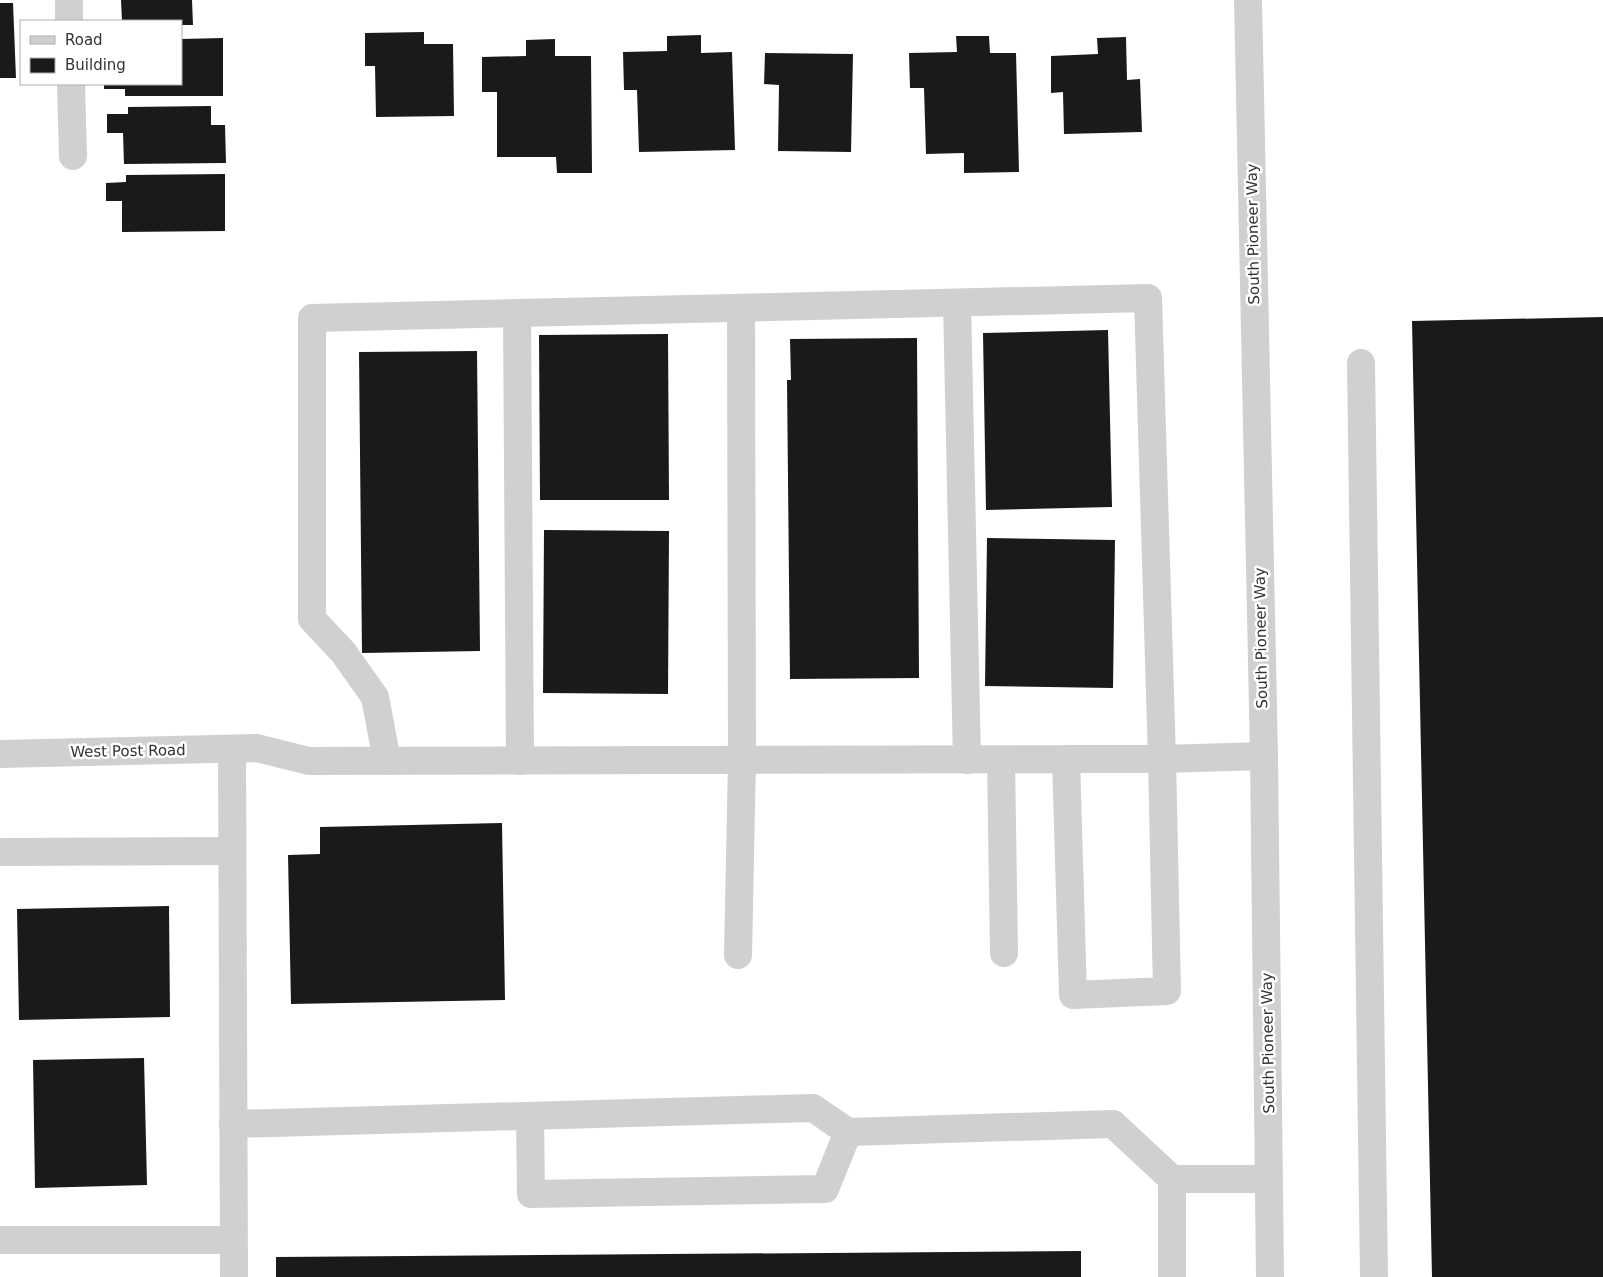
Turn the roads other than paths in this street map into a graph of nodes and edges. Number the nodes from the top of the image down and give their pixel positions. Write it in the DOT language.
graph roads {
  1 [pos="69,0"];
  2 [pos="1248,0"];
  3 [pos="70,20"];
  4 [pos="71,85"];
  5 [pos="73,156"];
  6 [pos="957,303"];
  7 [pos="741,308"];
  8 [pos="517,313"];
  9 [pos="1361,363"];
  10 [pos="244,748"];
  11 [pos="0,754"];
  12 [pos="1264,756"];
  13 [pos="1066,759"];
  14 [pos="1162,759"];
  15 [pos="742,760"];
  16 [pos="967,760"];
  17 [pos="1001,760"];
  18 [pos="387,761"];
  19 [pos="520,761"];
  20 [pos="232,851"];
  21 [pos="0,852"];
  22 [pos="1004,953"];
  23 [pos="738,955"];
  24 [pos="530,1116"];
  25 [pos="233,1124"];
  26 [pos="848,1132"];
  27 [pos="1172,1179"];
  28 [pos="1269,1179"];
  29 [pos="0,1240"];
  30 [pos="233,1240"];
  31 [pos="234,1277"];
  32 [pos="1172,1277"];
  33 [pos="1270,1277"];
  34 [pos="1374,1277"];
  1 -- 3 [label="street"];
  2 -- 12 [label="street, South Pioneer Way"];
  4 -- 5 [label="street"];
  6 -- 7 [label="street"];
  6 -- 14 [label="street"];
  6 -- 16 [label="street"];
  7 -- 8 [label="street"];
  7 -- 15 [label="street"];
  8 -- 18 [label="street"];
  8 -- 19 [label="street"];
  9 -- 34 [label="street"];
  10 -- 11 [label="street, West Post Road"];
  10 -- 18 [label="street, West Post Road"];
  10 -- 20 [label="street"];
  12 -- 14 [label="street, West Post Road"];
  12 -- 28 [label="street, South Pioneer Way"];
  13 -- 14 [label="street, West Post Road"];
  13 -- 14 [label="street"];
  13 -- 17 [label="street, West Post Road"];
  15 -- 16 [label="street, West Post Road"];
  15 -- 19 [label="street, West Post Road"];
  15 -- 23 [label="street"];
  16 -- 17 [label="street, West Post Road"];
  17 -- 22 [label="street"];
  18 -- 19 [label="street, West Post Road"];
  20 -- 21 [label="street"];
  20 -- 25 [label="street"];
  24 -- 25 [label="street"];
  24 -- 26 [label="street"];
  24 -- 26 [label="street"];
  25 -- 30 [label="street"];
  26 -- 27 [label="street"];
  27 -- 28 [label="street"];
  27 -- 32 [label="street"];
  28 -- 33 [label="street, South Pioneer Way"];
  29 -- 30 [label="street"];
  30 -- 31 [label="street"];
}
